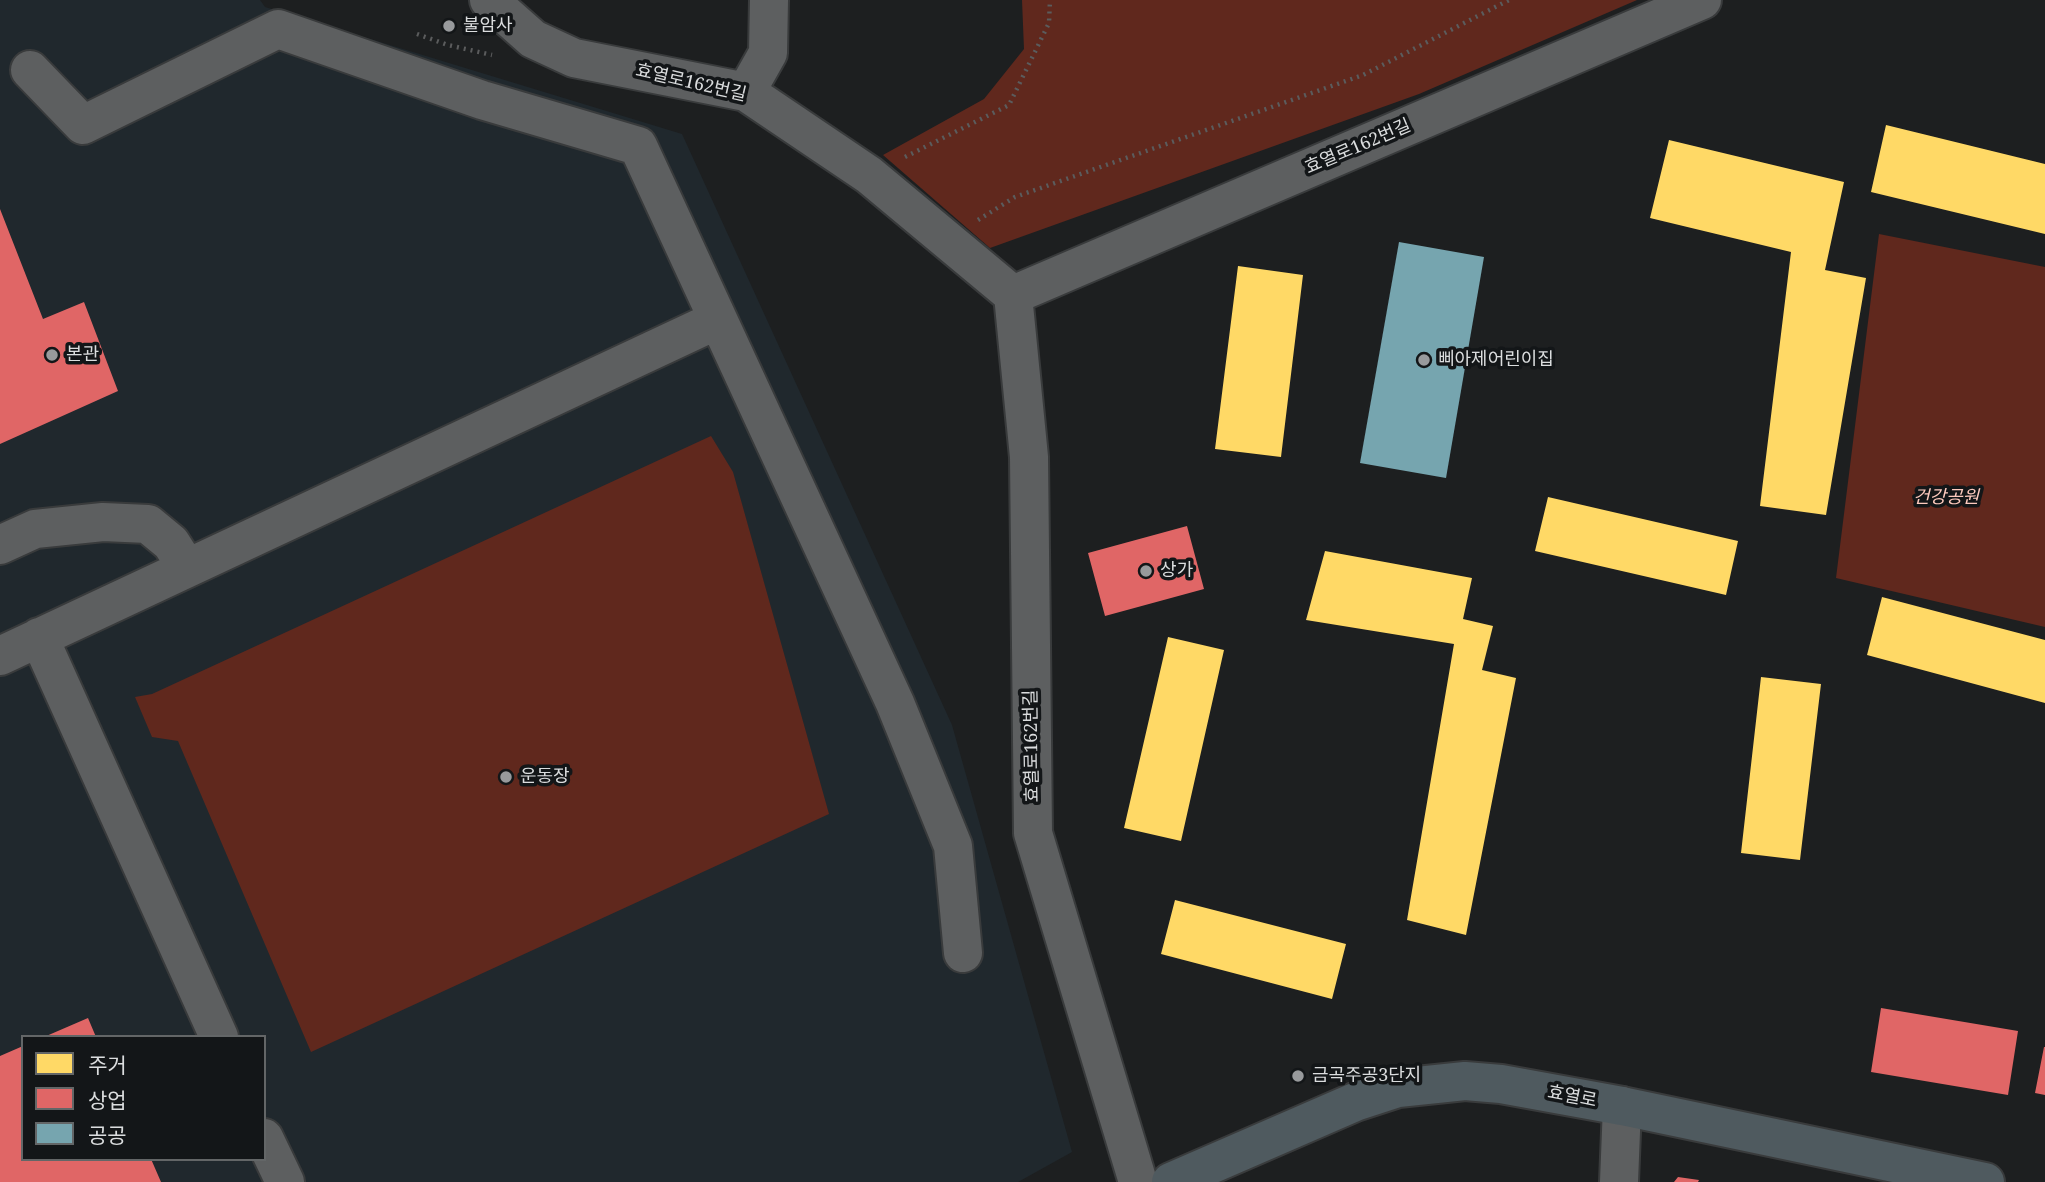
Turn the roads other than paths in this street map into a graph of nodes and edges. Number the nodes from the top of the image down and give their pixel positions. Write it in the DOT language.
graph roads {
  1 [pos="489,0"];
  2 [pos="769,0"];
  3 [pos="1702,0"];
  4 [pos="30,70"];
  5 [pos="747,92"];
  6 [pos="1013,295"];
  7 [pos="717,320"];
  8 [pos="0,545"];
  9 [pos="187,568"];
  10 [pos="39,637"];
  11 [pos="0,656"];
  12 [pos="963,953"];
  13 [pos="218,1035"];
  14 [pos="1622,1106"];
  15 [pos="266,1142"];
  16 [pos="285,1182"];
  17 [pos="1138,1182"];
  18 [pos="1171,1182"];
  19 [pos="1619,1182"];
  20 [pos="1984,1182"];
  1 -- 5 [label="street, 효열로162번길"];
  2 -- 5 [label="street"];
  3 -- 6 [label="street, 효열로162번길"];
  4 -- 7 [label="street"];
  5 -- 6 [label="street, 효열로162번길"];
  6 -- 17 [label="street, 효열로162번길"];
  7 -- 9 [label="street"];
  7 -- 12 [label="street"];
  8 -- 9 [label="street"];
  9 -- 10 [label="street"];
  10 -- 11 [label="street"];
  10 -- 13 [label="street"];
  14 -- 18 [label="main road, 효열로"];
  14 -- 19 [label="street"];
  14 -- 20 [label="main road, 효열로"];
  15 -- 16 [label="street"];
}
